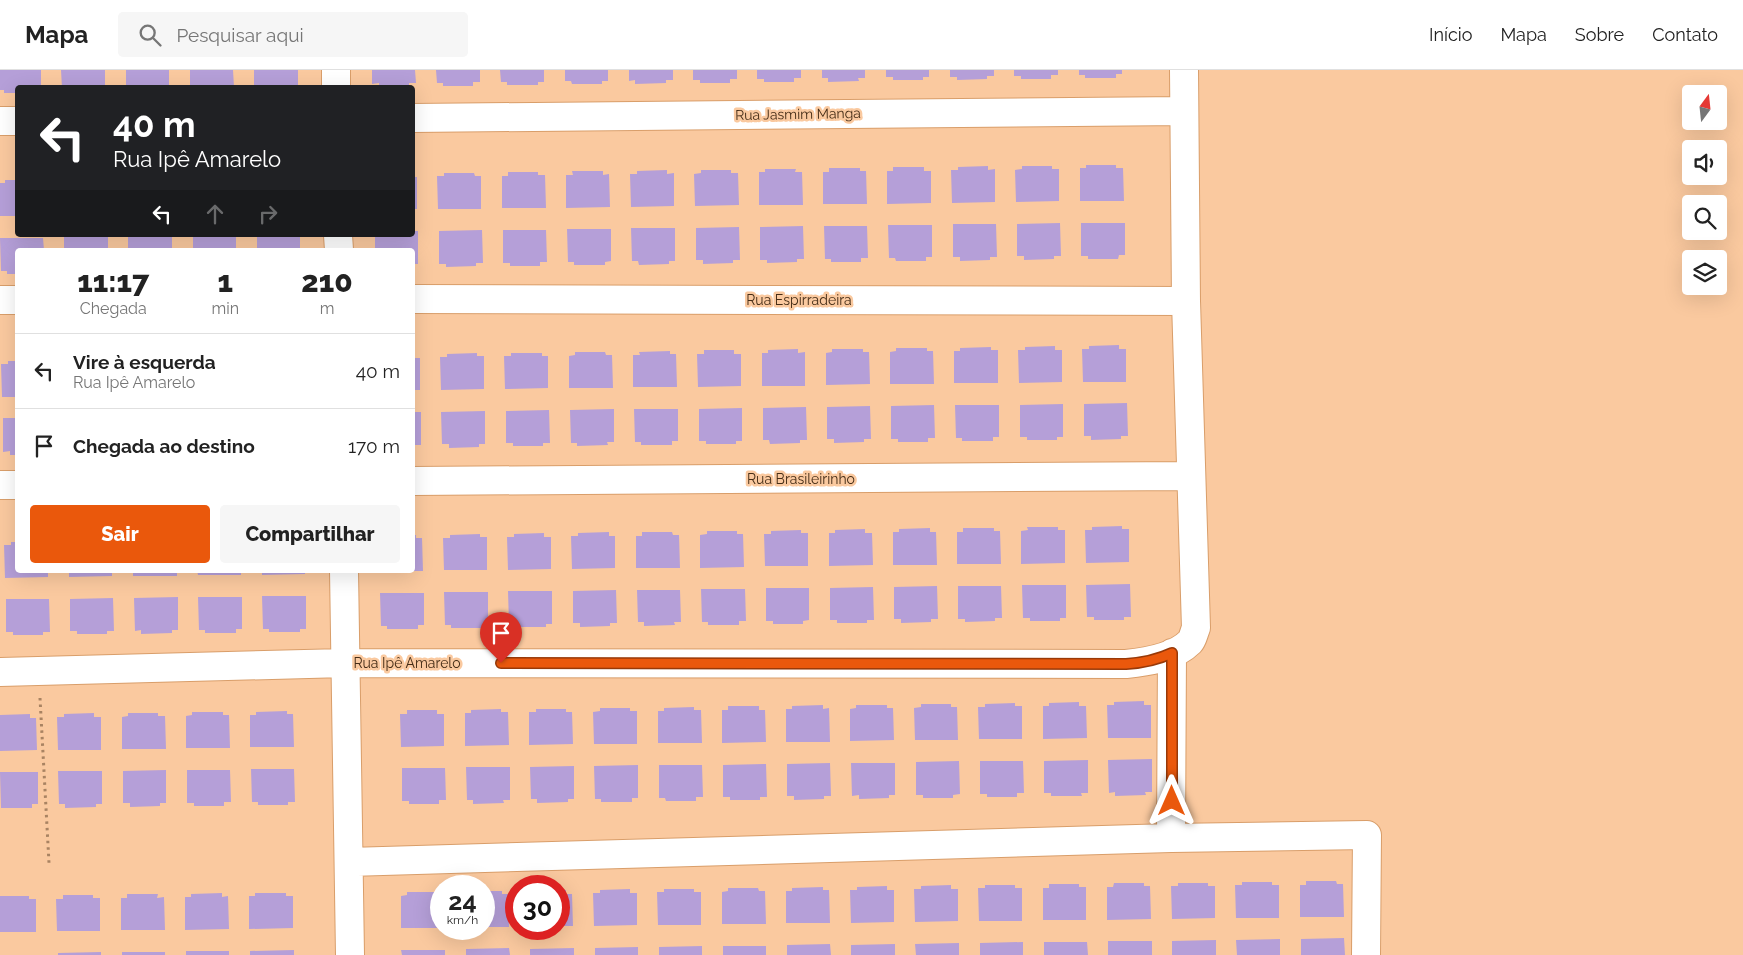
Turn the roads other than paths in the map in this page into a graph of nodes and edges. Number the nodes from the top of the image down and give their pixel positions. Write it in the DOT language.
graph roads {
  1 [pos="336,70"];
  2 [pos="1184,70"];
  3 [pos="336,85"];
  4 [pos="1184,110"];
  5 [pos="415,118"];
  6 [pos="0,121"];
  7 [pos="15,121"];
  8 [pos="415,299"];
  9 [pos="0,300"];
  10 [pos="15,300"];
  11 [pos="1186,301"];
  12 [pos="1190,476"];
  13 [pos="415,481"];
  14 [pos="15,484"];
  15 [pos="0,485"];
  16 [pos="344,573"];
  17 [pos="1172,653"];
  18 [pos="345,663"];
  19 [pos="0,672"];
  20 [pos="1172,838"];
  21 [pos="349,862"];
  22 [pos="350,955"];
  23 [pos="1366,955"];
  1 -- 3 [label="street"];
  2 -- 4 [label="street, Rua Ipê Amarelo"];
  4 -- 5 [label="street, Rua Jasmim Manga"];
  4 -- 11 [label="street, Rua Ipê Amarelo"];
  6 -- 7 [label="street"];
  8 -- 11 [label="street, Rua Espirradeira"];
  9 -- 10 [label="street"];
  11 -- 12 [label="street, Rua Ipê Amarelo"];
  12 -- 13 [label="street, Rua Brasileirinho"];
  12 -- 17 [label="street, Rua Ipê Amarelo"];
  14 -- 15 [label="street"];
  16 -- 18 [label="street"];
  17 -- 18 [label="street, Rua Ipê Amarelo"];
  17 -- 20 [label="street"];
  18 -- 19 [label="street, Rua Ipê Amarelo"];
  18 -- 21 [label="street"];
  20 -- 21 [label="street"];
  20 -- 23 [label="street"];
  21 -- 22 [label="street"];
}
